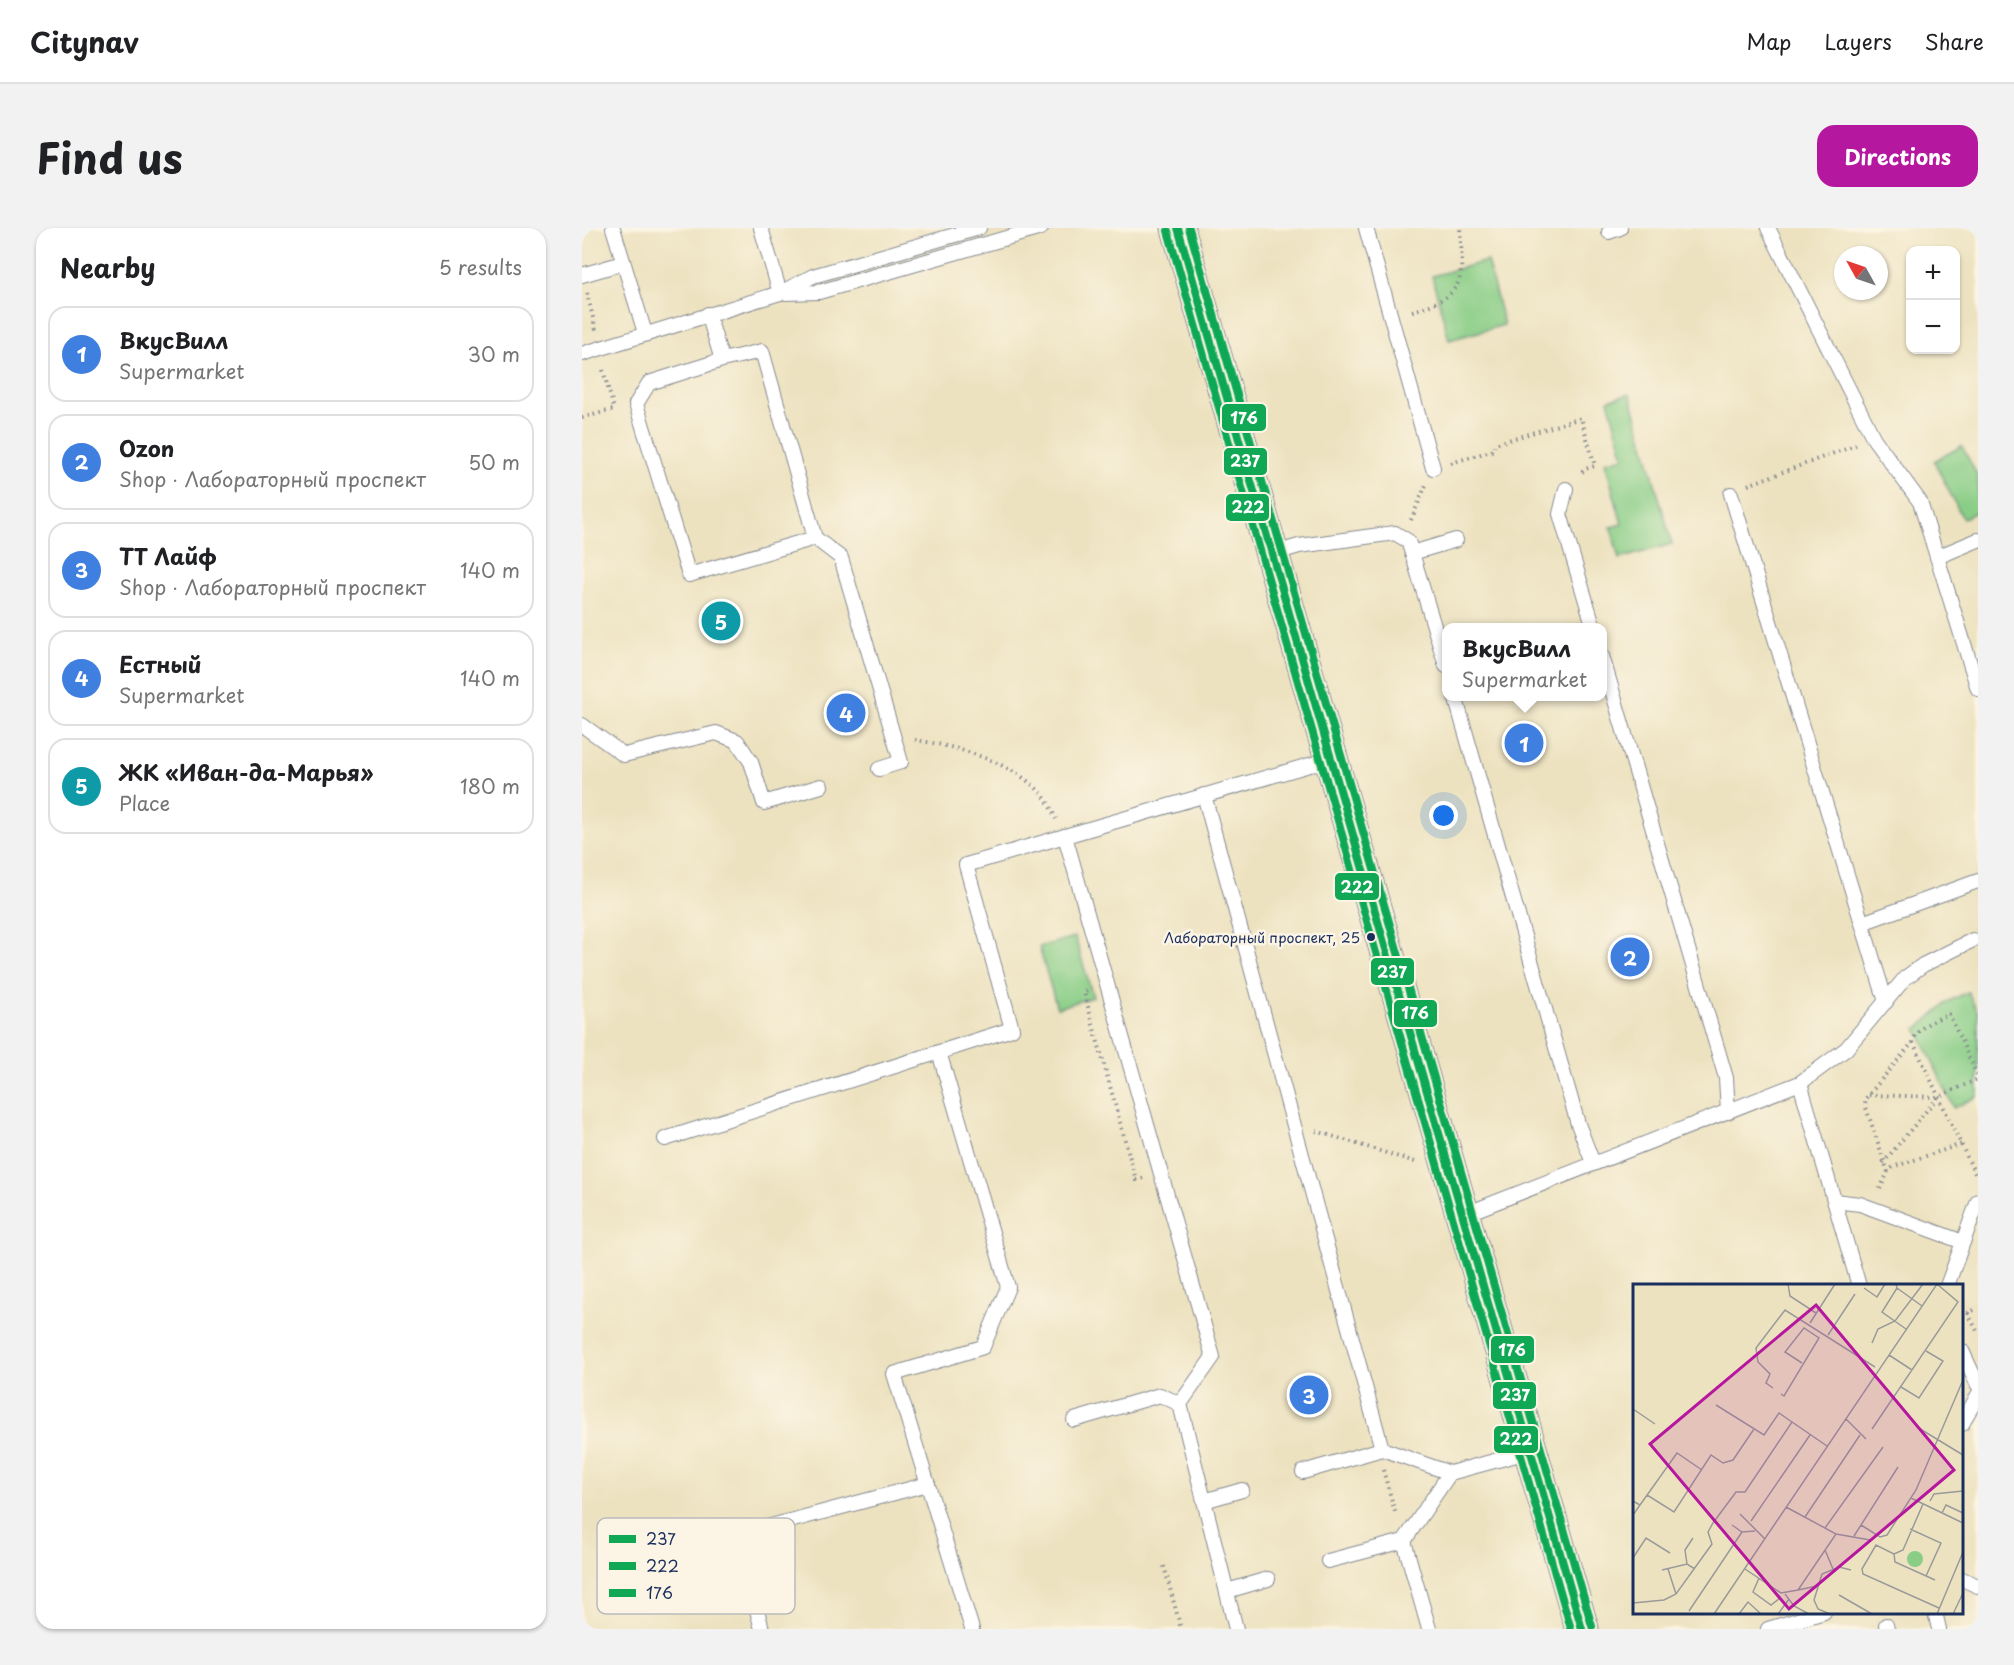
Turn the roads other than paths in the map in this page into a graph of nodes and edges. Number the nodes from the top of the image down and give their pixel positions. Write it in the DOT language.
graph roads {
  1 [pos="613,228"];
  2 [pos="761,228"];
  3 [pos="979,228"];
  4 [pos="1041,228"];
  5 [pos="1178,228"];
  6 [pos="1366,228"];
  7 [pos="1768,228"];
  8 [pos="622,262"];
  9 [pos="582,275"];
  10 [pos="780,293"];
  11 [pos="708,314"];
  12 [pos="645,333"];
  13 [pos="582,354"];
  14 [pos="722,360"];
  15 [pos="1433,468"];
  16 [pos="1566,489"];
  17 [pos="1731,494"];
  18 [pos="815,538"];
  19 [pos="1456,540"];
  20 [pos="1978,540"];
  21 [pos="1410,547"];
  22 [pos="1272,554"];
  23 [pos="1937,557"];
  24 [pos="1592,623"];
  25 [pos="1442,653"];
  26 [pos="1607,673"];
  27 [pos="1978,689"];
  28 [pos="1456,701"];
  29 [pos="582,725"];
  30 [pos="1330,759"];
  31 [pos="879,769"];
  32 [pos="821,786"];
  33 [pos="1204,795"];
  34 [pos="1065,836"];
  35 [pos="1978,881"];
  36 [pos="1862,923"];
  37 [pos="1973,940"];
  38 [pos="1886,1002"];
  39 [pos="939,1052"];
  40 [pos="1800,1083"];
  41 [pos="1728,1112"];
  42 [pos="665,1139"];
  43 [pos="1593,1163"];
  44 [pos="1834,1201"];
  45 [pos="1978,1201"];
  46 [pos="1463,1215"];
  47 [pos="1963,1242"];
  48 [pos="1858,1284"];
  49 [pos="1948,1284"];
  50 [pos="1963,1353"];
  51 [pos="1978,1385"];
  52 [pos="1978,1395"];
  53 [pos="1180,1404"];
  54 [pos="1074,1420"];
  55 [pos="1963,1422"];
  56 [pos="1382,1449"];
  57 [pos="1532,1451"];
  58 [pos="1303,1472"];
  59 [pos="1450,1473"];
  60 [pos="928,1484"];
  61 [pos="1242,1490"];
  62 [pos="1204,1501"];
  63 [pos="795,1520"];
  64 [pos="1404,1541"];
  65 [pos="1328,1561"];
  66 [pos="1268,1579"];
  67 [pos="1963,1580"];
  68 [pos="1978,1586"];
  69 [pos="1227,1591"];
  70 [pos="758,1614"];
  71 [pos="1817,1614"];
  72 [pos="1935,1614"];
  73 [pos="762,1629"];
  74 [pos="972,1629"];
  75 [pos="1236,1629"];
  76 [pos="1429,1629"];
  77 [pos="1582,1629"];
  78 [pos="1768,1629"];
  79 [pos="1939,1629"];
  1 -- 8 [label="lane"];
  2 -- 10 [label="lane"];
  3 -- 10 [label="lane"];
  4 -- 10 [label="lane"];
  5 -- 22 [label="street"];
  6 -- 15 [label="lane"];
  7 -- 23 [label="lane"];
  8 -- 9 [label="lane"];
  8 -- 12 [label="lane"];
  10 -- 11 [label="lane"];
  11 -- 12 [label="lane"];
  11 -- 14 [label="lane"];
  12 -- 13 [label="lane"];
  14 -- 18 [label="lane"];
  14 -- 18 [label="lane"];
  16 -- 24 [label="lane"];
  17 -- 36 [label="lane"];
  18 -- 31 [label="lane"];
  19 -- 21 [label="lane"];
  20 -- 23 [label="lane"];
  21 -- 22 [label="lane"];
  21 -- 25 [label="lane"];
  22 -- 30 [label="street"];
  23 -- 27 [label="lane"];
  26 -- 41 [label="lane"];
  28 -- 43 [label="lane"];
  29 -- 32 [label="lane"];
  30 -- 33 [label="lane"];
  30 -- 46 [label="street"];
  33 -- 34 [label="lane"];
  33 -- 56 [label="lane"];
  34 -- 39 [label="lane"];
  34 -- 53 [label="lane"];
  35 -- 36 [label="lane"];
  36 -- 38 [label="lane"];
  37 -- 38 [label="lane"];
  38 -- 40 [label="lane"];
  39 -- 42 [label="lane"];
  39 -- 60 [label="lane"];
  40 -- 41 [label="lane"];
  40 -- 44 [label="lane"];
  41 -- 43 [label="lane"];
  43 -- 46 [label="lane"];
  44 -- 47 [label="lane"];
  44 -- 48 [label="lane"];
  45 -- 47 [label="lane"];
  46 -- 57 [label="street"];
  47 -- 49 [label="lane"];
  50 -- 51 [label="lane"];
  52 -- 55 [label="lane"];
  53 -- 54 [label="lane"];
  53 -- 62 [label="lane"];
  56 -- 58 [label="lane"];
  56 -- 59 [label="lane"];
  57 -- 59 [label="lane"];
  57 -- 77 [label="street"];
  59 -- 64 [label="lane"];
  60 -- 63 [label="lane"];
  60 -- 74 [label="lane"];
  61 -- 62 [label="lane"];
  62 -- 69 [label="lane"];
  64 -- 65 [label="lane"];
  64 -- 76 [label="lane"];
  66 -- 69 [label="lane"];
  67 -- 68 [label="lane"];
  69 -- 75 [label="lane"];
  70 -- 73 [label="lane"];
  71 -- 78 [label="lane"];
  72 -- 79 [label="lane"];
}
